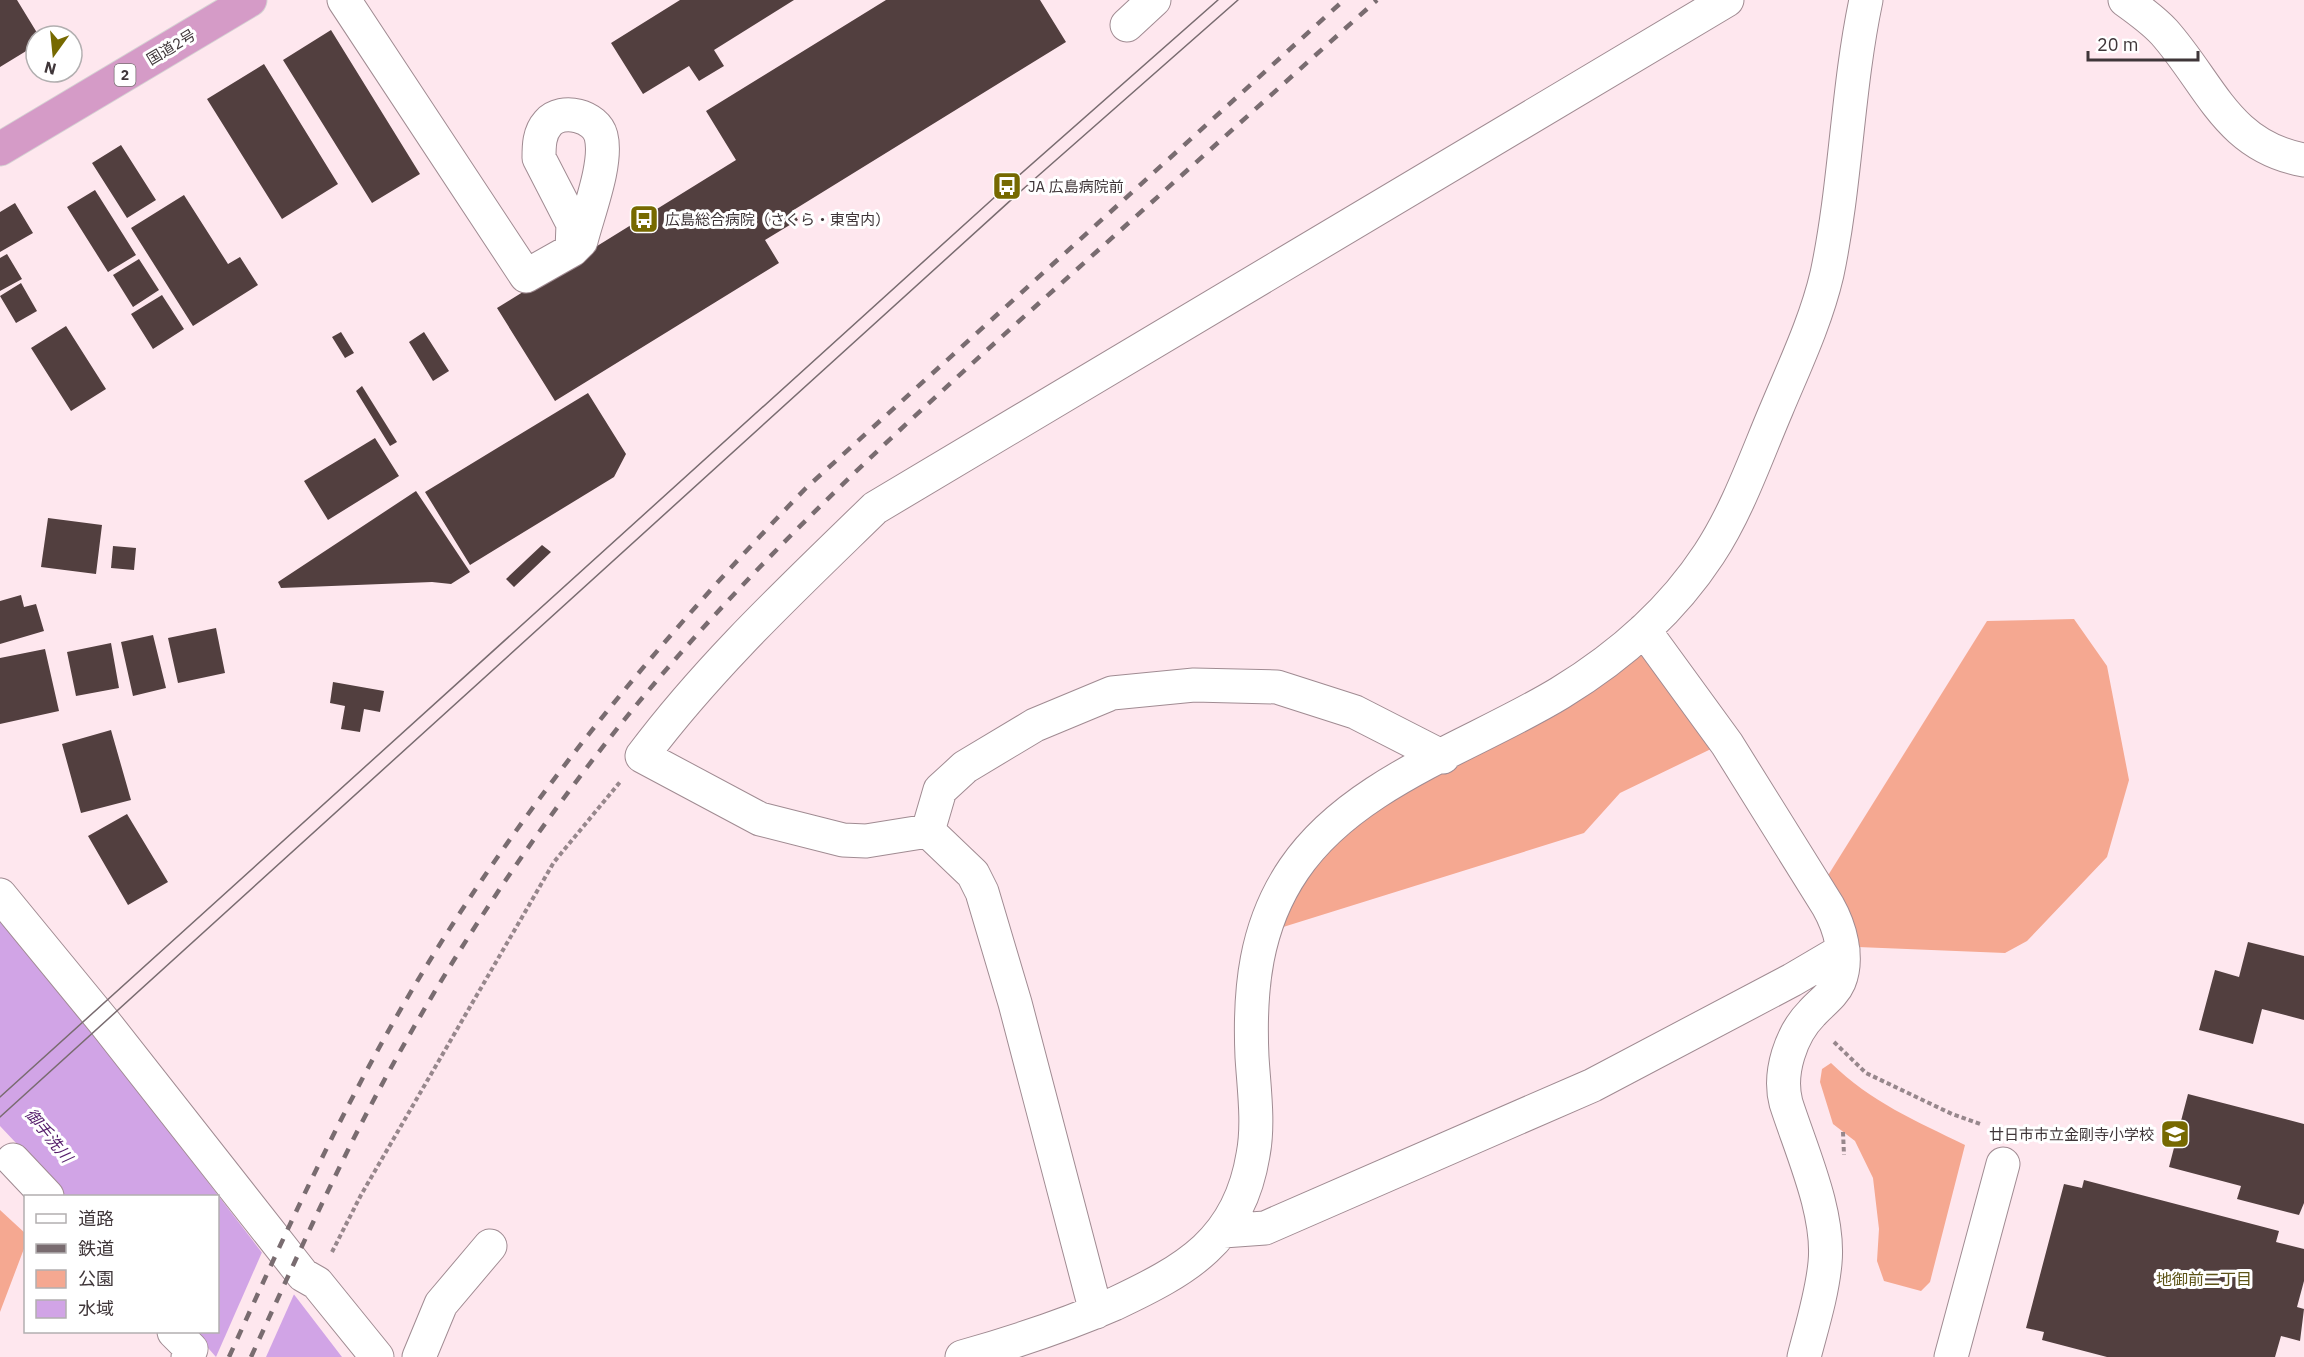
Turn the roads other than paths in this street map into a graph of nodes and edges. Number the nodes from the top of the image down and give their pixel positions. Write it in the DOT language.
graph roads {
  1 [pos="250,0"];
  2 [pos="344,0"];
  3 [pos="1154,0"];
  4 [pos="1727,0"];
  5 [pos="1866,0"];
  6 [pos="2125,0"];
  7 [pos="1127,25"];
  8 [pos="0,150"];
  9 [pos="2304,160"];
  10 [pos="572,250"];
  11 [pos="1644,630"];
  12 [pos="1443,757"];
  13 [pos="928,831"];
  14 [pos="0,895"];
  15 [pos="1843,950"];
  16 [pos="13,1160"];
  17 [pos="2003,1164"];
  18 [pos="45,1195"];
  19 [pos="1222,1231"];
  20 [pos="490,1246"];
  21 [pos="1096,1312"];
  22 [pos="175,1333"];
  23 [pos="1959,1355"];
  24 [pos="188,1357"];
  25 [pos="377,1357"];
  26 [pos="420,1357"];
  27 [pos="962,1357"];
  28 [pos="1804,1357"];
  1 -- 8 [label="highway, 国道2号 / 2"];
  2 -- 10 [label="street"];
  3 -- 7 [label="street"];
  4 -- 13 [label="street"];
  5 -- 11 [label="street"];
  6 -- 9 [label="street"];
  11 -- 12 [label="street"];
  11 -- 15 [label="street"];
  12 -- 13 [label="street"];
  12 -- 19 [label="street"];
  13 -- 21 [label="street"];
  14 -- 25 [label="street"];
  15 -- 19 [label="street"];
  15 -- 28 [label="street"];
  16 -- 18 [label="street"];
  17 -- 23 [label="street"];
  19 -- 21 [label="street"];
  20 -- 26 [label="street"];
  21 -- 27 [label="street"];
  22 -- 24 [label="street"];
}
